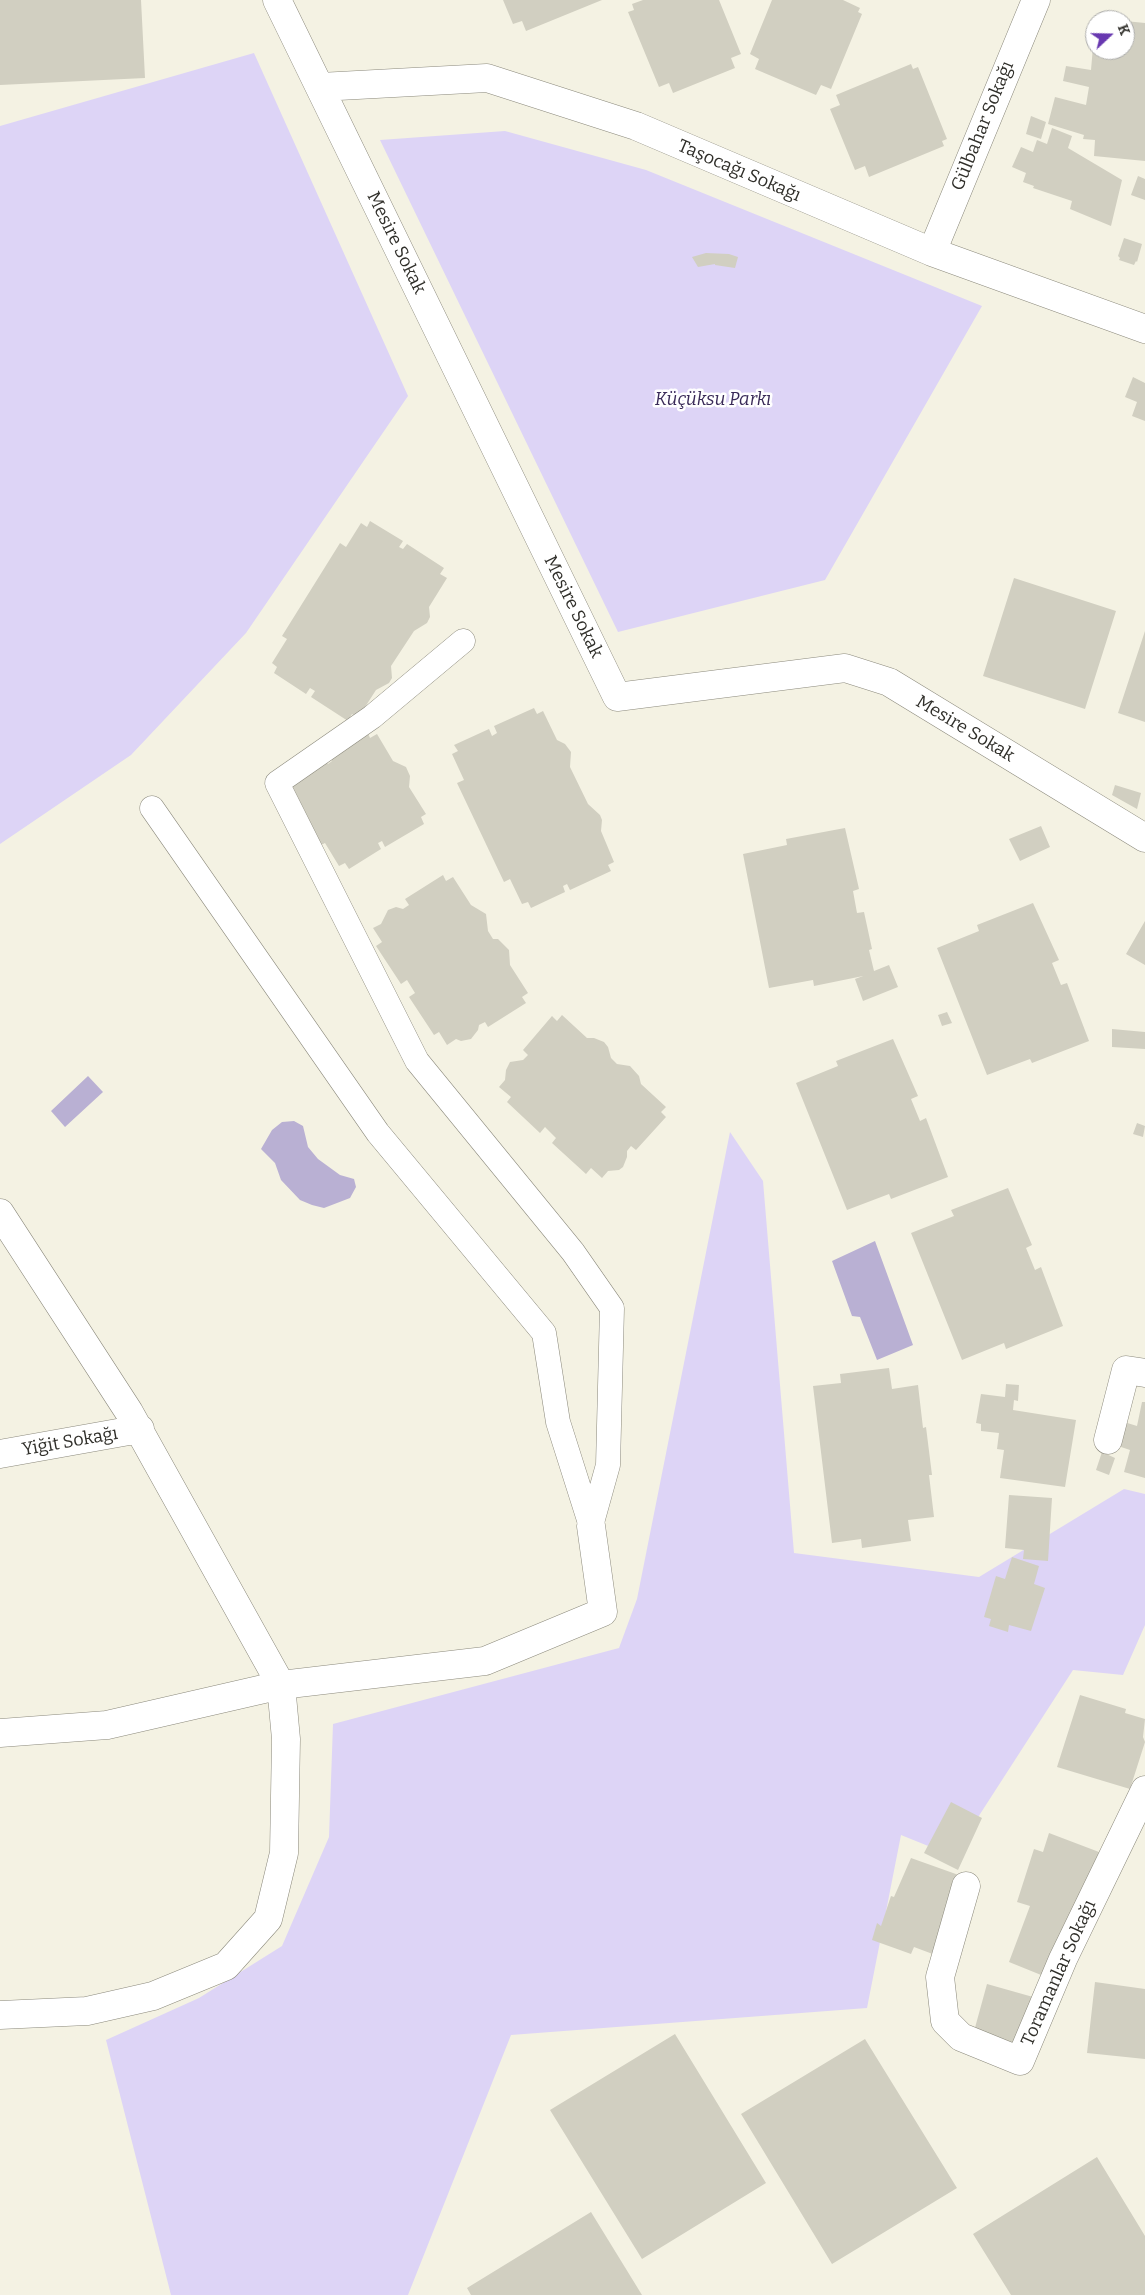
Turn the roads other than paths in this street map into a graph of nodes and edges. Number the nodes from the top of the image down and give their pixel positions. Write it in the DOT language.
graph roads {
  1 [pos="277,0"];
  2 [pos="1036,0"];
  3 [pos="320,88"];
  4 [pos="932,252"];
  5 [pos="1145,330"];
  6 [pos="463,641"];
  7 [pos="152,808"];
  8 [pos="1145,838"];
  9 [pos="0,1214"];
  10 [pos="1145,1373"];
  11 [pos="140,1429"];
  12 [pos="1108,1440"];
  13 [pos="0,1454"];
  14 [pos="591,1526"];
  15 [pos="282,1684"];
  16 [pos="0,1733"];
  17 [pos="1145,1790"];
  18 [pos="966,1886"];
  19 [pos="0,2015"];
  1 -- 3 [label="street, Mesire Sokak"];
  2 -- 4 [label="street, Gülbahar Sokağı"];
  3 -- 4 [label="street, Taşocağı Sokağı"];
  3 -- 8 [label="street, Mesire Sokak"];
  4 -- 5 [label="street, Taşocağı Sokağı"];
  6 -- 14 [label="lane"];
  7 -- 14 [label="lane"];
  9 -- 11 [label="street"];
  10 -- 12 [label="street"];
  11 -- 13 [label="street, Yiğit Sokağı"];
  11 -- 15 [label="street"];
  14 -- 15 [label="street"];
  15 -- 16 [label="street"];
  15 -- 19 [label="street"];
  17 -- 18 [label="street, Toramanlar Sokağı"];
}
